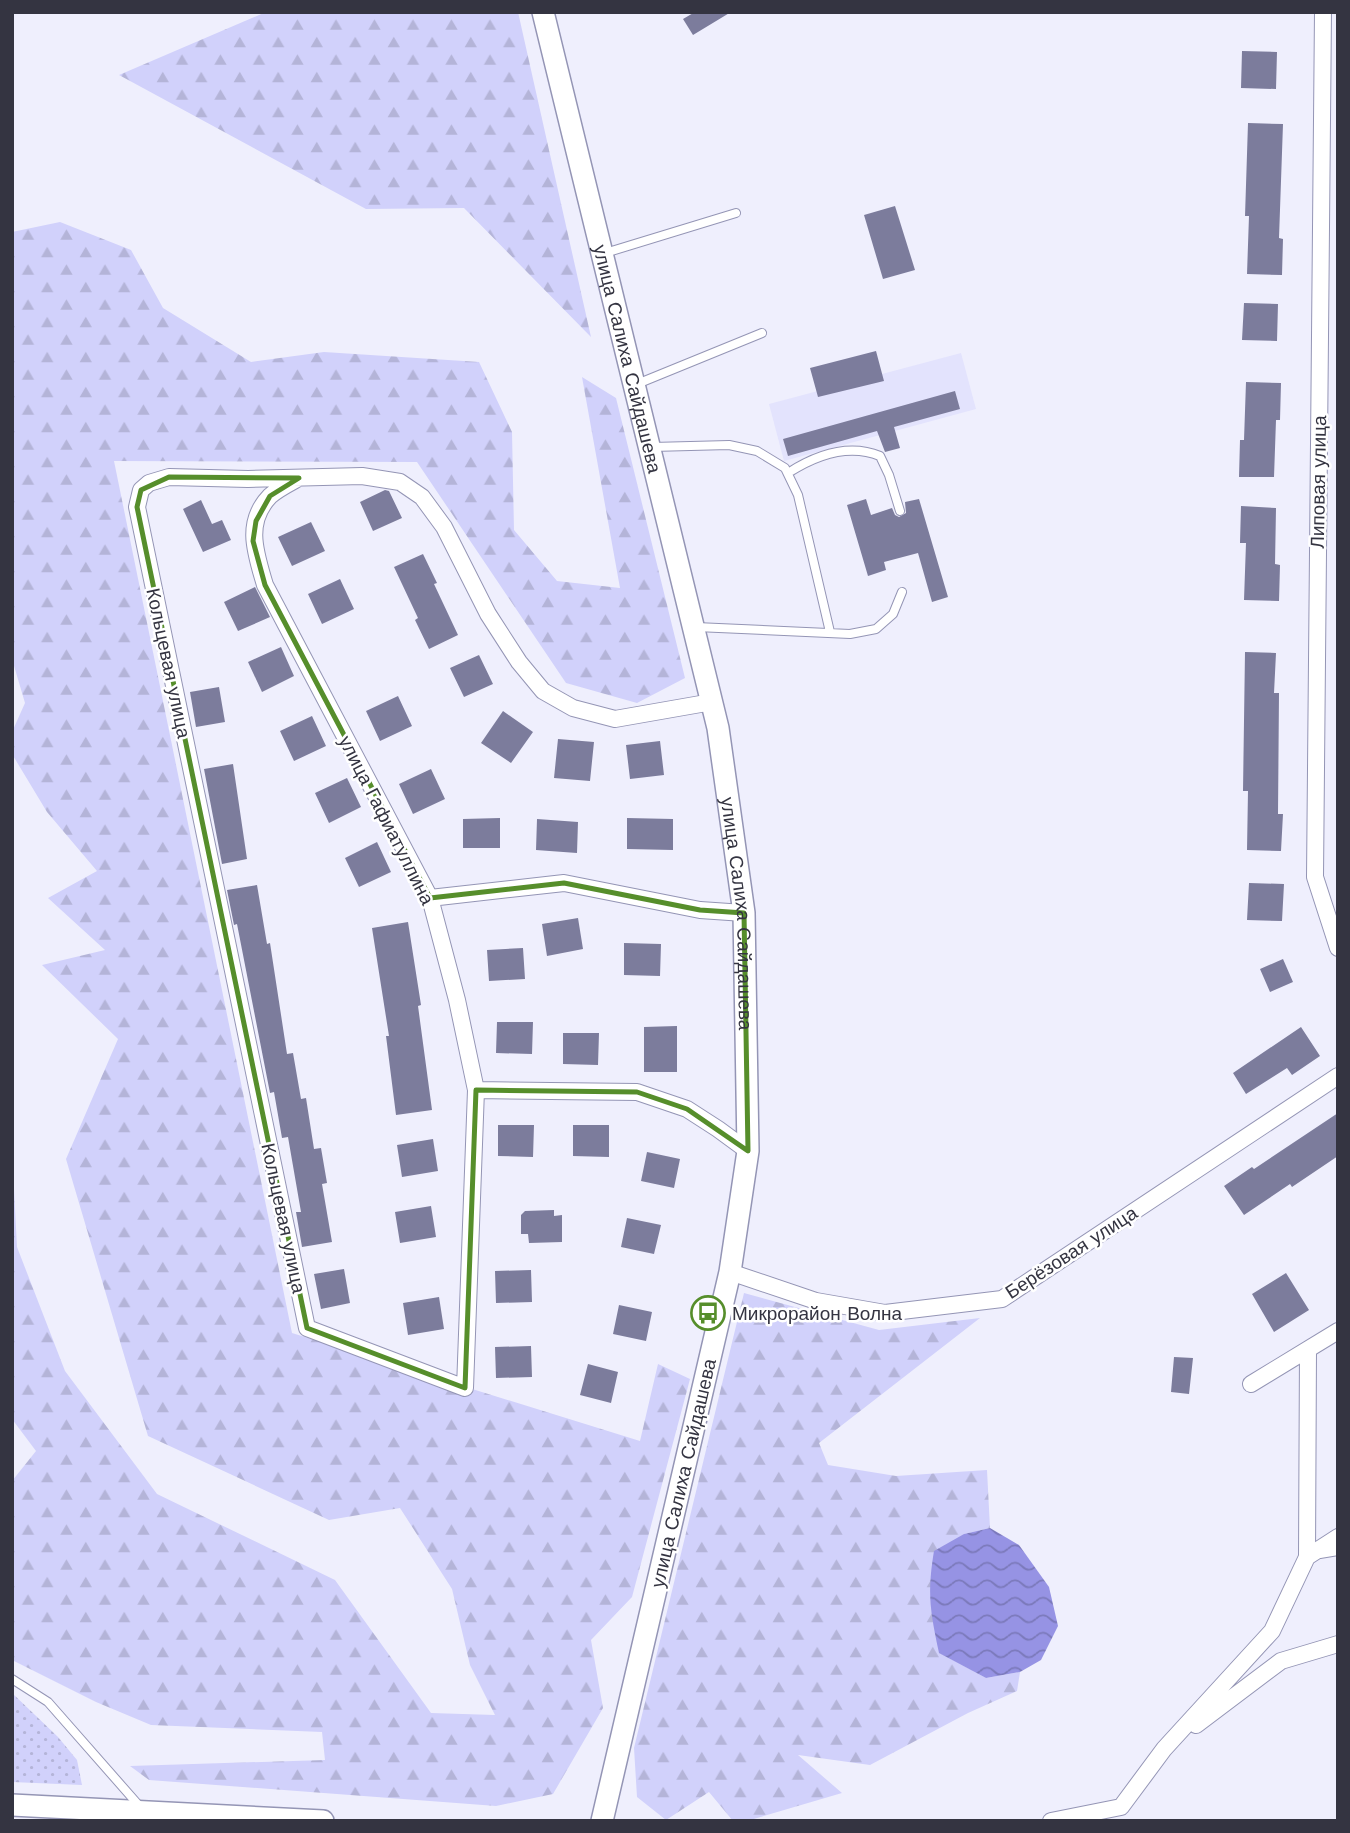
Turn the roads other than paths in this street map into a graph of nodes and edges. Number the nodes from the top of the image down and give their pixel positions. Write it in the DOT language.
graph roads {
  1 [pos="543,12"];
  2 [pos="1323,12"];
  3 [pos="736,213"];
  4 [pos="602,254"];
  5 [pos="762,333"];
  6 [pos="634,385"];
  7 [pos="649,447"];
  8 [pos="788,473"];
  9 [pos="299,478"];
  10 [pos="900,512"];
  11 [pos="902,592"];
  12 [pos="693,627"];
  13 [pos="830,632"];
  14 [pos="712,702"];
  15 [pos="430,898"];
  16 [pos="744,913"];
  17 [pos="1338,948"];
  18 [pos="1338,1076"];
  19 [pos="475,1090"];
  20 [pos="748,1151"];
  21 [pos="730,1272"];
  22 [pos="1338,1331"];
  23 [pos="1308,1350"];
  24 [pos="467,1366"];
  25 [pos="1251,1384"];
  26 [pos="1338,1537"];
  27 [pos="1338,1551"];
  28 [pos="1307,1557"];
  29 [pos="1338,1644"];
  30 [pos="12,1679"];
  31 [pos="1164,1749"];
  32 [pos="12,1805"];
  33 [pos="144,1811"];
  34 [pos="323,1821"];
  35 [pos="602,1821"];
  36 [pos="1051,1821"];
  1 -- 4 [label="street, улица Салиха Сайдашева"];
  2 -- 17 [label="street, Липовая улица"];
  3 -- 4 [label="lane"];
  4 -- 6 [label="street, улица Салиха Сайдашева"];
  5 -- 6 [label="lane"];
  6 -- 7 [label="street, улица Салиха Сайдашева"];
  7 -- 8 [label="lane"];
  7 -- 12 [label="street, улица Салиха Сайдашева"];
  8 -- 10 [label="lane"];
  8 -- 13 [label="lane"];
  9 -- 14 [label="street, Кольцевая улица"];
  9 -- 15 [label="street, улица Гафиатуллина"];
  9 -- 24 [label="street, Кольцевая улица"];
  11 -- 13 [label="lane"];
  12 -- 13 [label="lane"];
  12 -- 14 [label="street, улица Салиха Сайдашева"];
  14 -- 16 [label="street, улица Салиха Сайдашева"];
  15 -- 16 [label="street"];
  15 -- 19 [label="street, улица Гафиатуллина"];
  16 -- 20 [label="street, улица Салиха Сайдашева"];
  18 -- 21 [label="street, Берёзовая улица"];
  19 -- 20 [label="street"];
  19 -- 24 [label="street, улица Гафиатуллина"];
  20 -- 21 [label="street, улица Салиха Сайдашева"];
  21 -- 35 [label="street, улица Салиха Сайдашева"];
  22 -- 23 [label="street"];
  23 -- 25 [label="street"];
  23 -- 28 [label="street"];
  26 -- 28 [label="street"];
  27 -- 28 [label="lane"];
  28 -- 31 [label="street"];
  29 -- 31 [label="street"];
  30 -- 33 [label="lane"];
  31 -- 36 [label="street"];
  32 -- 33 [label="street"];
  33 -- 34 [label="street"];
}
